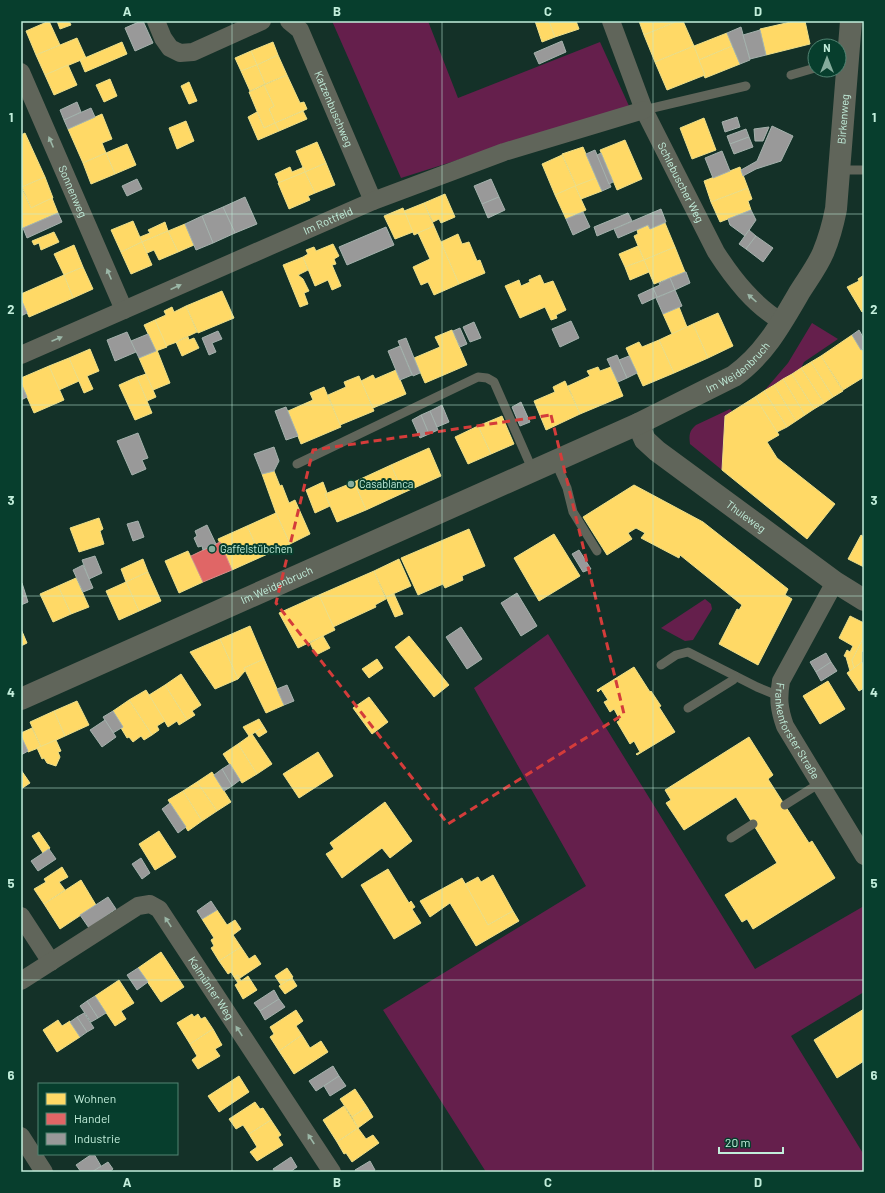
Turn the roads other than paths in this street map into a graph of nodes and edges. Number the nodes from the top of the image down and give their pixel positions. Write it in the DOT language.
graph roads {
  1 [pos="156,21"];
  2 [pos="262,21"];
  3 [pos="289,21"];
  4 [pos="611,21"];
  5 [pos="853,25"];
  6 [pos="847,48"];
  7 [pos="807,70"];
  8 [pos="21,72"];
  9 [pos="791,75"];
  10 [pos="842,78"];
  11 [pos="746,86"];
  12 [pos="644,110"];
  13 [pos="839,170"];
  14 [pos="864,170"];
  15 [pos="373,200"];
  16 [pos="124,310"];
  17 [pos="782,322"];
  18 [pos="21,354"];
  19 [pos="638,424"];
  20 [pos="555,461"];
  21 [pos="297,464"];
  22 [pos="532,471"];
  23 [pos="597,551"];
  24 [pos="836,582"];
  25 [pos="864,600"];
  26 [pos="661,665"];
  27 [pos="735,676"];
  28 [pos="778,696"];
  29 [pos="21,699"];
  30 [pos="688,708"];
  31 [pos="820,784"];
  32 [pos="785,805"];
  33 [pos="754,824"];
  34 [pos="731,838"];
  35 [pos="864,856"];
  36 [pos="21,916"];
  37 [pos="51,962"];
  38 [pos="21,981"];
  39 [pos="21,1136"];
  40 [pos="44,1172"];
  41 [pos="332,1172"];
  1 -- 2 [label="street"];
  3 -- 15 [label="street, Katzenbuschweg"];
  4 -- 12 [label="street, Schlebuscher Weg"];
  5 -- 6 [label="street, Birkenweg"];
  7 -- 9 [label="lane"];
  16 -- 8 [label="street, Sonnenweg, one-way"];
  10 -- 13 [label="street, Birkenweg"];
  11 -- 12 [label="lane"];
  12 -- 15 [label="street, Im Rottfeld"];
  17 -- 12 [label="street, Schlebuscher Weg, one-way"];
  13 -- 14 [label="lane"];
  13 -- 17 [label="street, Im Weidenbruch"];
  16 -- 15 [label="street, Im Rottfeld, one-way"];
  18 -- 16 [label="street, Im Rottfeld, one-way"];
  17 -- 19 [label="street, Im Weidenbruch"];
  19 -- 20 [label="street, Im Weidenbruch"];
  19 -- 24 [label="street, Thuleweg"];
  20 -- 22 [label="street, Im Weidenbruch"];
  20 -- 23 [label="lane"];
  21 -- 22 [label="lane"];
  22 -- 29 [label="street, Im Weidenbruch"];
  24 -- 25 [label="street, Thuleweg"];
  24 -- 28 [label="street, Frankenforster Straße"];
  26 -- 27 [label="lane"];
  27 -- 28 [label="lane"];
  27 -- 30 [label="lane"];
  28 -- 31 [label="street, Frankenforster Straße"];
  31 -- 32 [label="lane"];
  31 -- 35 [label="street, Frankenforster Straße"];
  33 -- 34 [label="lane"];
  36 -- 37 [label="street"];
  37 -- 38 [label="street, Kalmünter Weg"];
  41 -- 37 [label="street, Kalmünter Weg, one-way"];
  39 -- 40 [label="street"];
}
